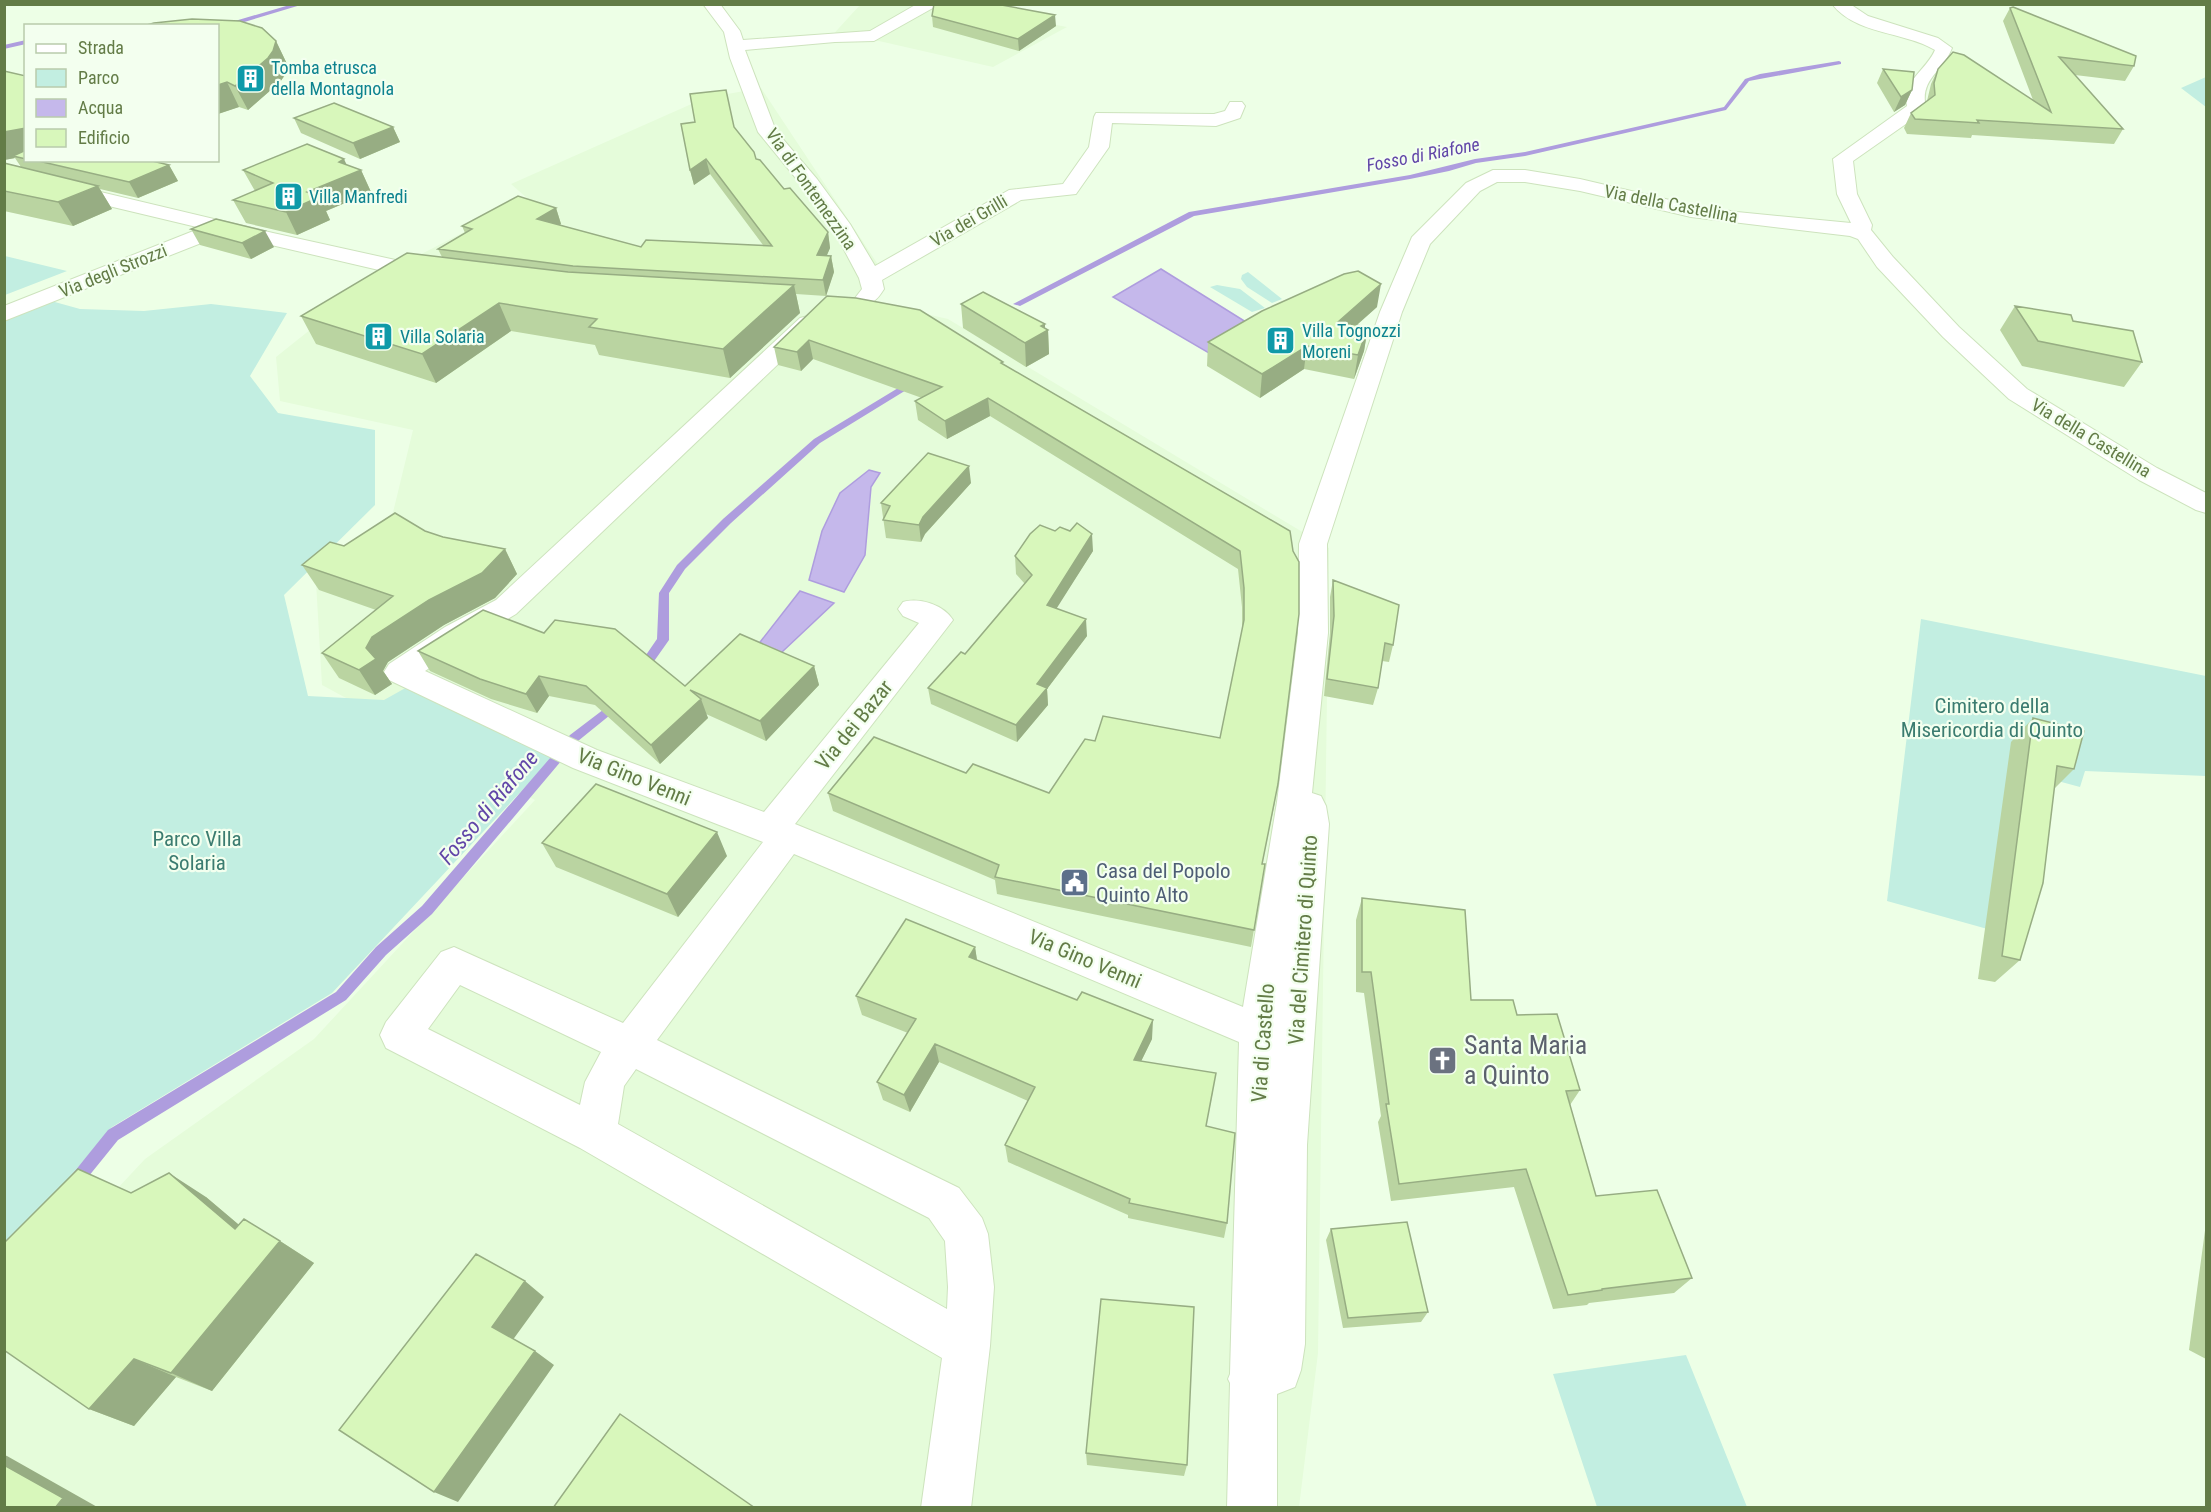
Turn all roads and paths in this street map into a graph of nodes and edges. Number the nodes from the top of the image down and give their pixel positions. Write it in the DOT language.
graph roads {
  1 [pos="711,4"];
  2 [pos="932,4"];
  3 [pos="1840,4"];
  4 [pos="737,46"];
  5 [pos="1236,106"];
  6 [pos="4,175"];
  7 [pos="222,227"];
  8 [pos="1860,232"];
  9 [pos="454,275"];
  10 [pos="870,278"];
  11 [pos="4,314"];
  12 [pos="2206,504"];
  13 [pos="1311,581"];
  14 [pos="933,618"];
  15 [pos="1294,802"];
  16 [pos="779,833"];
  17 [pos="1260,1032"];
  18 [pos="630,1046"];
  19 [pos="595,1134"];
  20 [pos="966,1346"];
  21 [pos="1252,1379"];
  22 [pos="946,1508"];
  23 [pos="1252,1508"];
  1 -- 4 [label="street, Via di Fontemezzina"];
  2 -- 4 [label="street"];
  3 -- 8 [label="street"];
  4 -- 10 [label="street, Via di Fontemezzina"];
  5 -- 10 [label="street, Via dei Grilli"];
  6 -- 7 [label="street"];
  7 -- 9 [label="street"];
  7 -- 11 [label="street, Via degli Strozzi"];
  8 -- 12 [label="street, Via della Castellina"];
  8 -- 13 [label="street, Via della Castellina"];
  10 -- 16 [label="street, Via Gino Venni"];
  13 -- 15 [label="street, Via di Castello"];
  14 -- 16 [label="street, Via dei Bazar"];
  15 -- 17 [label="street, Via di Castello"];
  15 -- 21 [label="street, Via del Cimitero di Quinto"];
  16 -- 17 [label="street, Via Gino Venni"];
  16 -- 18 [label="street, Via dei Bazar"];
  17 -- 21 [label="street, Via di Castello"];
  18 -- 19 [label="street, Via dei Bazar"];
  18 -- 19 [label="street"];
  18 -- 20 [label="street"];
  19 -- 20 [label="street"];
  20 -- 22 [label="street"];
  21 -- 23 [label="street, Via di Castello"];
}
